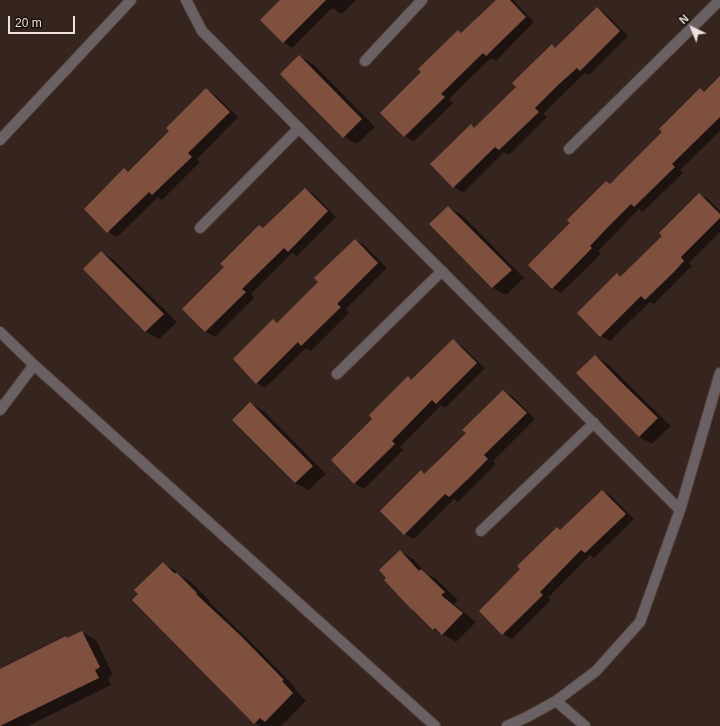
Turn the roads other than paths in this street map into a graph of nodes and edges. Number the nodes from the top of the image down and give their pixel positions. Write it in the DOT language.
graph roads {
  1 [pos="131,0"];
  2 [pos="186,0"];
  3 [pos="422,0"];
  4 [pos="720,0"];
  5 [pos="365,61"];
  6 [pos="300,128"];
  7 [pos="0,140"];
  8 [pos="569,149"];
  9 [pos="200,228"];
  10 [pos="442,271"];
  11 [pos="0,332"];
  12 [pos="34,365"];
  13 [pos="720,373"];
  14 [pos="337,374"];
  15 [pos="0,410"];
  16 [pos="594,423"];
  17 [pos="680,510"];
  18 [pos="481,531"];
  19 [pos="556,701"];
  20 [pos="435,726"];
  21 [pos="507,726"];
  22 [pos="585,726"];
  1 -- 7 [label="street"];
  2 -- 6 [label="street"];
  3 -- 5 [label="street"];
  4 -- 8 [label="street"];
  6 -- 9 [label="street"];
  6 -- 10 [label="street"];
  10 -- 14 [label="street"];
  10 -- 16 [label="street"];
  11 -- 12 [label="street"];
  12 -- 15 [label="street"];
  12 -- 20 [label="street"];
  13 -- 17 [label="street"];
  16 -- 17 [label="street"];
  16 -- 18 [label="street"];
  17 -- 19 [label="street"];
  19 -- 21 [label="street"];
  19 -- 22 [label="street"];
}
